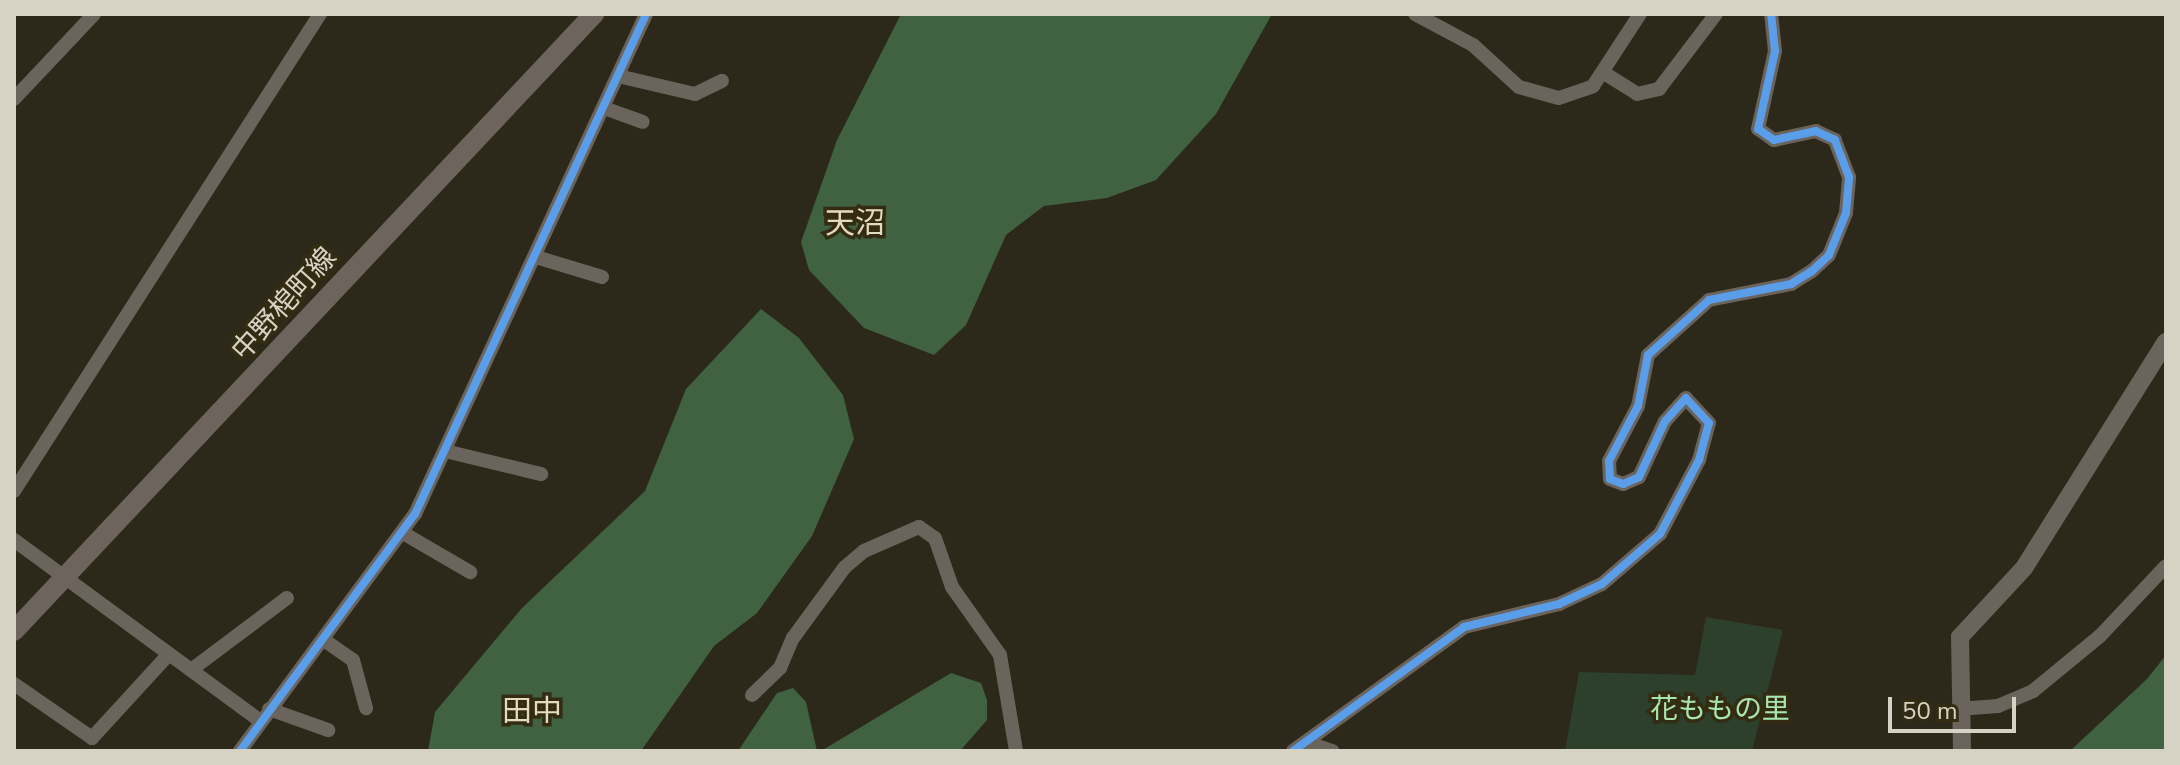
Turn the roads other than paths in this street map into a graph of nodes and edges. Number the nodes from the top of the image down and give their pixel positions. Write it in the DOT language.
graph roads {
  1 [pos="94,14"];
  2 [pos="320,14"];
  3 [pos="594,14"];
  4 [pos="1415,14"];
  5 [pos="1640,14"];
  6 [pos="1716,14"];
  7 [pos="1771,14"];
  8 [pos="642,16"];
  9 [pos="1604,73"];
  10 [pos="618,76"];
  11 [pos="722,81"];
  12 [pos="14,99"];
  13 [pos="604,108"];
  14 [pos="643,122"];
  15 [pos="536,257"];
  16 [pos="602,277"];
  17 [pos="2166,342"];
  18 [pos="445,451"];
  19 [pos="541,474"];
  20 [pos="14,491"];
  21 [pos="403,533"];
  22 [pos="14,540"];
  23 [pos="2166,566"];
  24 [pos="470,572"];
  25 [pos="65,577"];
  26 [pos="287,598"];
  27 [pos="14,631"];
  28 [pos="324,640"];
  29 [pos="169,654"];
  30 [pos="191,670"];
  31 [pos="14,684"];
  32 [pos="752,695"];
  33 [pos="366,708"];
  34 [pos="1958,709"];
  35 [pos="265,715"];
  36 [pos="328,730"];
  37 [pos="1300,748"];
  38 [pos="240,751"];
  39 [pos="1016,751"];
  40 [pos="1332,751"];
  41 [pos="1962,751"];
  1 -- 12 [label="street"];
  2 -- 20 [label="street"];
  3 -- 25 [label="main road, 中野梍町線"];
  4 -- 9 [label="street"];
  5 -- 9 [label="street"];
  6 -- 9 [label="street"];
  7 -- 37 [label="street"];
  8 -- 10 [label="street"];
  10 -- 11 [label="street"];
  10 -- 13 [label="street"];
  13 -- 14 [label="street"];
  13 -- 15 [label="street"];
  15 -- 16 [label="street"];
  15 -- 18 [label="street"];
  17 -- 34 [label="street"];
  18 -- 19 [label="street"];
  18 -- 21 [label="street"];
  21 -- 24 [label="street"];
  21 -- 28 [label="street"];
  22 -- 25 [label="street"];
  23 -- 34 [label="street"];
  25 -- 27 [label="main road, 中野梍町線"];
  25 -- 29 [label="street"];
  26 -- 30 [label="street"];
  28 -- 33 [label="street"];
  28 -- 35 [label="street"];
  29 -- 30 [label="street"];
  29 -- 31 [label="street"];
  30 -- 35 [label="street"];
  32 -- 39 [label="street"];
  34 -- 41 [label="street"];
  35 -- 36 [label="street"];
  35 -- 38 [label="street"];
  37 -- 40 [label="street"];
}
